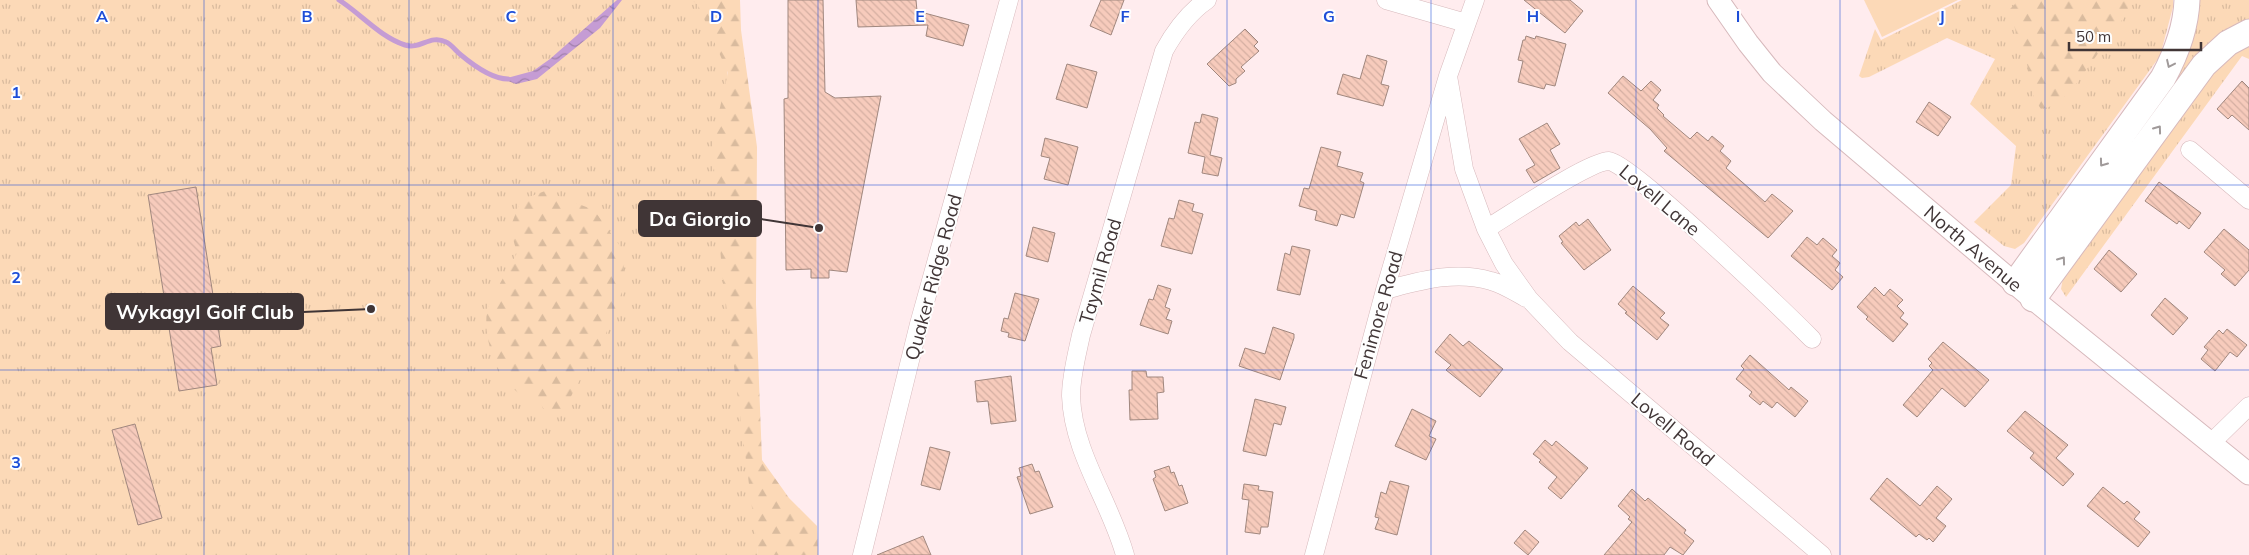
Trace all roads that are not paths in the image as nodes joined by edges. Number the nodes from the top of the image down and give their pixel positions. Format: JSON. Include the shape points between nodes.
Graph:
{"nodes":[{"id":1,"x":1008,"y":0,"type":"edge"},
{"id":2,"x":1207,"y":0,"type":"edge"},
{"id":3,"x":1386,"y":0,"type":"edge"},
{"id":4,"x":1475,"y":0,"type":"edge"},
{"id":5,"x":1718,"y":0,"type":"edge"},
{"id":6,"x":2187,"y":0,"type":"edge"},
{"id":7,"x":1466,"y":23,"type":"junction"},
{"id":8,"x":2249,"y":32,"type":"edge"},
{"id":9,"x":1448,"y":76,"type":"junction"},
{"id":10,"x":2190,"y":150,"type":"dead end"},
{"id":11,"x":2249,"y":200,"type":"edge"},
{"id":12,"x":1486,"y":229,"type":"junction"},
{"id":13,"x":1385,"y":290,"type":"junction"},
{"id":14,"x":2024,"y":291,"type":"junction"},
{"id":15,"x":1529,"y":300,"type":"junction"},
{"id":16,"x":1812,"y":339,"type":"dead end"},
{"id":17,"x":2249,"y":406,"type":"edge"},
{"id":18,"x":2210,"y":444,"type":"junction"},
{"id":19,"x":2249,"y":474,"type":"edge"},
{"id":20,"x":862,"y":555,"type":"edge"},
{"id":21,"x":1125,"y":555,"type":"edge"},
{"id":22,"x":1314,"y":555,"type":"edge"},
{"id":23,"x":1822,"y":555,"type":"edge"}],
"edges":[{"from":1,"to":20,"type":"street","name":"Quaker Ridge Road","via":[[919,324]]},
{"from":2,"to":21,"type":"street","name":"Taymil Road","via":[[1186,18],[1164,51],[1075,364],[1071,394],[1079,441]]},
{"from":3,"to":7,"type":"street"},
{"from":4,"to":7,"type":"street","name":"Lovell Road"},
{"from":5,"to":14,"type":"main road","name":"North Avenue","via":[[1754,51],[1799,100]]},
{"from":6,"to":14,"type":"highway","one_way":true,"via":[[2184,28],[2163,78]]},
{"from":7,"to":9,"type":"street","name":"Lovell Road"},
{"from":14,"to":8,"type":"highway","one_way":true,"via":[[2204,66],[2228,43]]},
{"from":9,"to":12,"type":"street","name":"Lovell Road","via":[[1464,169]]},
{"from":9,"to":13,"type":"street","name":"Fenimore Road"},
{"from":10,"to":11,"type":"street"},
{"from":12,"to":15,"type":"street","name":"Lovell Road","via":[[1504,264]]},
{"from":12,"to":16,"type":"street","name":"Lovell Lane","via":[[1580,172],[1610,160],[1625,168],[1692,226]]},
{"from":13,"to":15,"type":"street","name":"Lovell Road","via":[[1437,277],[1475,277],[1493,281]]},
{"from":13,"to":22,"type":"street","name":"Fenimore Road"},
{"from":14,"to":18,"type":"main road","name":"North Avenue"},
{"from":15,"to":23,"type":"street","name":"Lovell Road","via":[[1570,342]]},
{"from":17,"to":18,"type":"street"},
{"from":18,"to":19,"type":"main road","name":"North Avenue"}]}
